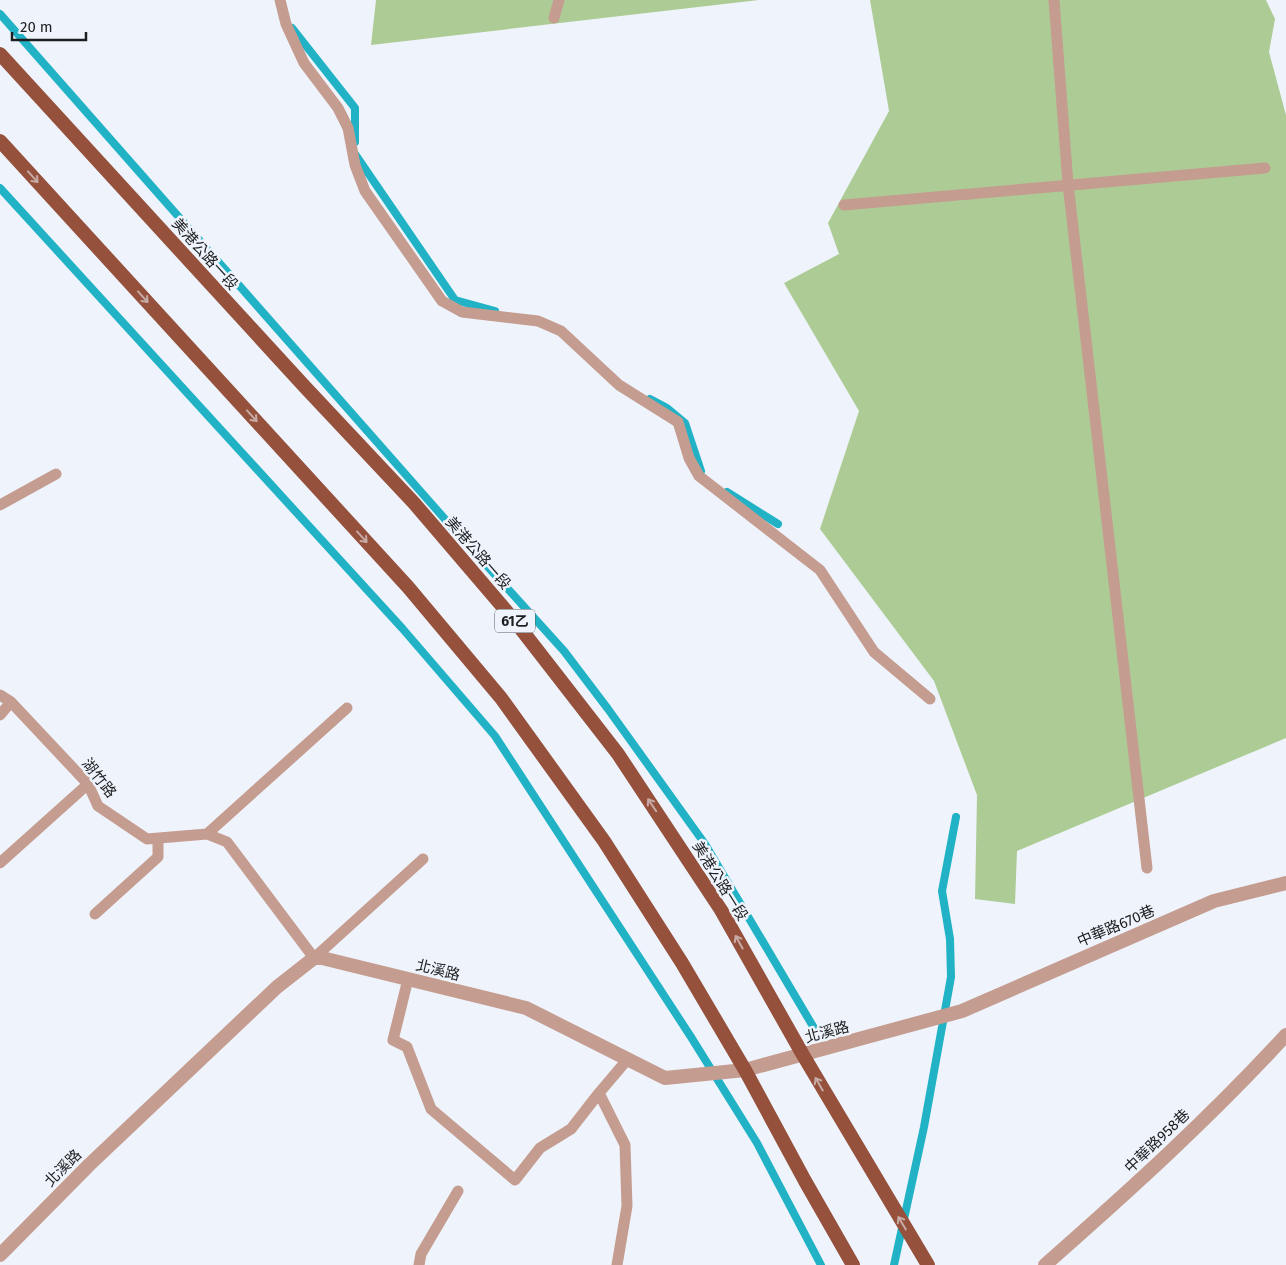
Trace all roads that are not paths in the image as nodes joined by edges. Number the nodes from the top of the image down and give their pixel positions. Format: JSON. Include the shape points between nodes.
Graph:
{"nodes":[{"id":1,"x":280,"y":0,"type":"edge"},
{"id":2,"x":559,"y":0,"type":"edge"},
{"id":3,"x":1054,"y":0,"type":"edge"},
{"id":4,"x":554,"y":18,"type":"dead end"},
{"id":5,"x":0,"y":54,"type":"edge"},
{"id":6,"x":0,"y":141,"type":"edge"},
{"id":7,"x":1265,"y":168,"type":"dead end"},
{"id":8,"x":1068,"y":184,"type":"junction"},
{"id":9,"x":844,"y":205,"type":"dead end"},
{"id":10,"x":56,"y":474,"type":"dead end"},
{"id":11,"x":0,"y":505,"type":"edge"},
{"id":12,"x":0,"y":695,"type":"edge"},
{"id":13,"x":930,"y":699,"type":"dead end"},
{"id":14,"x":11,"y":702,"type":"junction"},
{"id":15,"x":347,"y":708,"type":"dead end"},
{"id":16,"x":0,"y":715,"type":"edge"},
{"id":17,"x":88,"y":784,"type":"junction"},
{"id":18,"x":207,"y":834,"type":"junction"},
{"id":19,"x":158,"y":839,"type":"junction"},
{"id":20,"x":423,"y":859,"type":"dead end"},
{"id":21,"x":0,"y":863,"type":"edge"},
{"id":22,"x":1148,"y":868,"type":"dead end"},
{"id":23,"x":1286,"y":882,"type":"edge"},
{"id":24,"x":95,"y":914,"type":"dead end"},
{"id":25,"x":314,"y":958,"type":"junction"},
{"id":26,"x":408,"y":979,"type":"junction"},
{"id":27,"x":962,"y":1010,"type":"joint"},
{"id":28,"x":1286,"y":1035,"type":"edge"},
{"id":29,"x":803,"y":1055,"type":"junction"},
{"id":30,"x":627,"y":1060,"type":"junction"},
{"id":31,"x":745,"y":1070,"type":"junction"},
{"id":32,"x":599,"y":1093,"type":"junction"},
{"id":33,"x":458,"y":1191,"type":"dead end"},
{"id":34,"x":0,"y":1255,"type":"edge"},
{"id":35,"x":419,"y":1265,"type":"edge"},
{"id":36,"x":617,"y":1265,"type":"edge"},
{"id":37,"x":853,"y":1265,"type":"edge"},
{"id":38,"x":928,"y":1265,"type":"edge"},
{"id":39,"x":1045,"y":1265,"type":"edge"}],
"edges":[{"from":1,"to":13,"type":"lane","via":[[286,24],[304,62],[338,108],[348,128],[355,165],[365,190],[442,301],[462,312],[538,321],[561,331],[619,385],[678,422],[689,458],[699,476],[820,570],[874,652]]},
{"from":2,"to":4,"type":"lane"},
{"from":3,"to":8,"type":"lane"},
{"from":29,"to":5,"type":"main road","name":"美港公路一段","number":"61乙","one_way":true,"via":[[721,910],[629,771],[514,620],[414,503]]},
{"from":6,"to":31,"type":"main road","one_way":true,"via":[[401,580],[501,698],[604,841]]},
{"from":7,"to":8,"type":"lane"},
{"from":8,"to":9,"type":"lane"},
{"from":8,"to":22,"type":"lane"},
{"from":10,"to":11,"type":"lane"},
{"from":12,"to":14,"type":"lane","name":"湖竹路"},
{"from":14,"to":16,"type":"lane"},
{"from":14,"to":17,"type":"lane","name":"湖竹路"},
{"from":15,"to":18,"type":"lane"},
{"from":17,"to":19,"type":"lane","name":"湖竹路","via":[[98,806],[147,839]]},
{"from":17,"to":21,"type":"lane"},
{"from":18,"to":19,"type":"lane","name":"湖竹路"},
{"from":18,"to":25,"type":"lane","via":[[226,842]]},
{"from":19,"to":24,"type":"lane","via":[[158,857]]},
{"from":20,"to":25,"type":"lane"},
{"from":23,"to":27,"type":"street","name":"中華路670巷","via":[[1214,901]]},
{"from":25,"to":26,"type":"street","name":"北溪路"},
{"from":25,"to":34,"type":"street","name":"北溪路","via":[[277,987],[89,1165]]},
{"from":26,"to":30,"type":"street","name":"北溪路","via":[[526,1008]]},
{"from":26,"to":32,"type":"lane","via":[[393,1040],[406,1047],[431,1110],[515,1180],[540,1148],[571,1129]]},
{"from":27,"to":29,"type":"street","name":"北溪路"},
{"from":28,"to":39,"type":"street","name":"中華路958巷","via":[[1141,1180]]},
{"from":29,"to":31,"type":"street","name":"北溪路"},
{"from":38,"to":29,"type":"main road","name":"美港公路一段","number":"61乙","one_way":true},
{"from":30,"to":31,"type":"street","name":"北溪路","via":[[665,1078]]},
{"from":30,"to":32,"type":"lane"},
{"from":31,"to":37,"type":"main road"},
{"from":32,"to":36,"type":"lane","via":[[625,1145],[627,1206]]},
{"from":33,"to":35,"type":"lane","via":[[421,1254]]}]}
